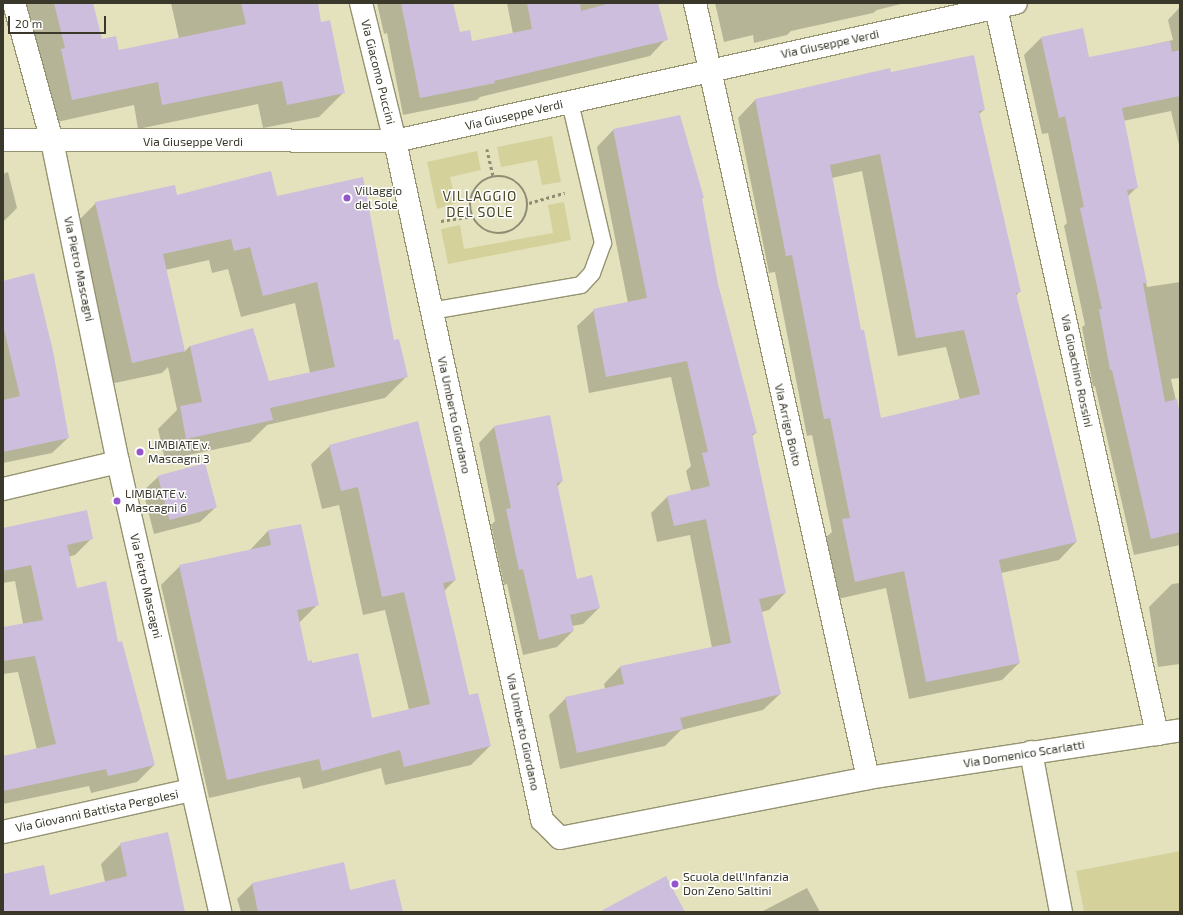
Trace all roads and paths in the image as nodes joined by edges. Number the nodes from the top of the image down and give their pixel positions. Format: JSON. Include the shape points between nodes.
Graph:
{"nodes":[{"id":1,"x":14,"y":3,"type":"edge"},
{"id":2,"x":361,"y":3,"type":"edge"},
{"id":3,"x":695,"y":3,"type":"edge"},
{"id":4,"x":1003,"y":5,"type":"edge"},
{"id":5,"x":708,"y":72,"type":"junction"},
{"id":6,"x":570,"y":102,"type":"junction"},
{"id":7,"x":3,"y":140,"type":"edge"},
{"id":8,"x":52,"y":141,"type":"junction"},
{"id":9,"x":394,"y":141,"type":"junction"},
{"id":10,"x":486,"y":145,"type":"dead end"},
{"id":11,"x":493,"y":176,"type":"junction"},
{"id":12,"x":472,"y":216,"type":"junction"},
{"id":13,"x":436,"y":223,"type":"dead end"},
{"id":14,"x":432,"y":311,"type":"junction"},
{"id":15,"x":118,"y":462,"type":"junction"},
{"id":16,"x":3,"y":489,"type":"edge"},
{"id":17,"x":1180,"y":730,"type":"edge"},
{"id":18,"x":1157,"y":734,"type":"junction"},
{"id":19,"x":1031,"y":752,"type":"junction"},
{"id":20,"x":868,"y":778,"type":"junction"},
{"id":21,"x":191,"y":790,"type":"junction"},
{"id":22,"x":3,"y":832,"type":"edge"},
{"id":23,"x":220,"y":912,"type":"edge"},
{"id":24,"x":1061,"y":912,"type":"edge"}],
"edges":[{"from":1,"to":8,"type":"street","name":"Via Pietro Mascagni"},
{"from":2,"to":9,"type":"street","name":"Via Giacomo Puccini"},
{"from":3,"to":5,"type":"street","name":"Via Arrigo Boito"},
{"from":4,"to":5,"type":"street","name":"Via Giuseppe Verdi"},
{"from":4,"to":18,"type":"street","name":"Via Gioachino Rossini"},
{"from":5,"to":6,"type":"street","name":"Via Giuseppe Verdi"},
{"from":5,"to":20,"type":"street","name":"Via Arrigo Boito"},
{"from":6,"to":9,"type":"street","name":"Via Giuseppe Verdi"},
{"from":6,"to":14,"type":"lane","via":[[603,244],[592,273],[581,285]]},
{"from":7,"to":8,"type":"street","name":"Via Giuseppe Verdi"},
{"from":8,"to":9,"type":"street","name":"Via Giuseppe Verdi"},
{"from":8,"to":15,"type":"street","name":"Via Pietro Mascagni"},
{"from":9,"to":14,"type":"street","name":"Via Giacomo Puccini"},
{"from":10,"to":11,"type":"path"},
{"from":11,"to":12,"type":"path","via":[[478,184],[473,191],[470,199]]},
{"from":11,"to":12,"type":"path","via":[[509,177],[523,187],[529,203],[525,219],[513,231],[497,235],[482,229]]},
{"from":12,"to":13,"type":"path"},
{"from":14,"to":20,"type":"street","name":"Via Umberto Giordano","via":[[542,820],[560,838]]},
{"from":15,"to":16,"type":"street"},
{"from":15,"to":21,"type":"street","name":"Via Pietro Mascagni"},
{"from":17,"to":18,"type":"street","name":"Via Domenico Scarlatti"},
{"from":18,"to":19,"type":"street","name":"Via Domenico Scarlatti"},
{"from":19,"to":20,"type":"street","name":"Via Domenico Scarlatti"},
{"from":19,"to":24,"type":"street"},
{"from":21,"to":22,"type":"street","name":"Via Giovanni Battista Pergolesi"},
{"from":21,"to":23,"type":"street","name":"Via Pietro Mascagni"}]}
